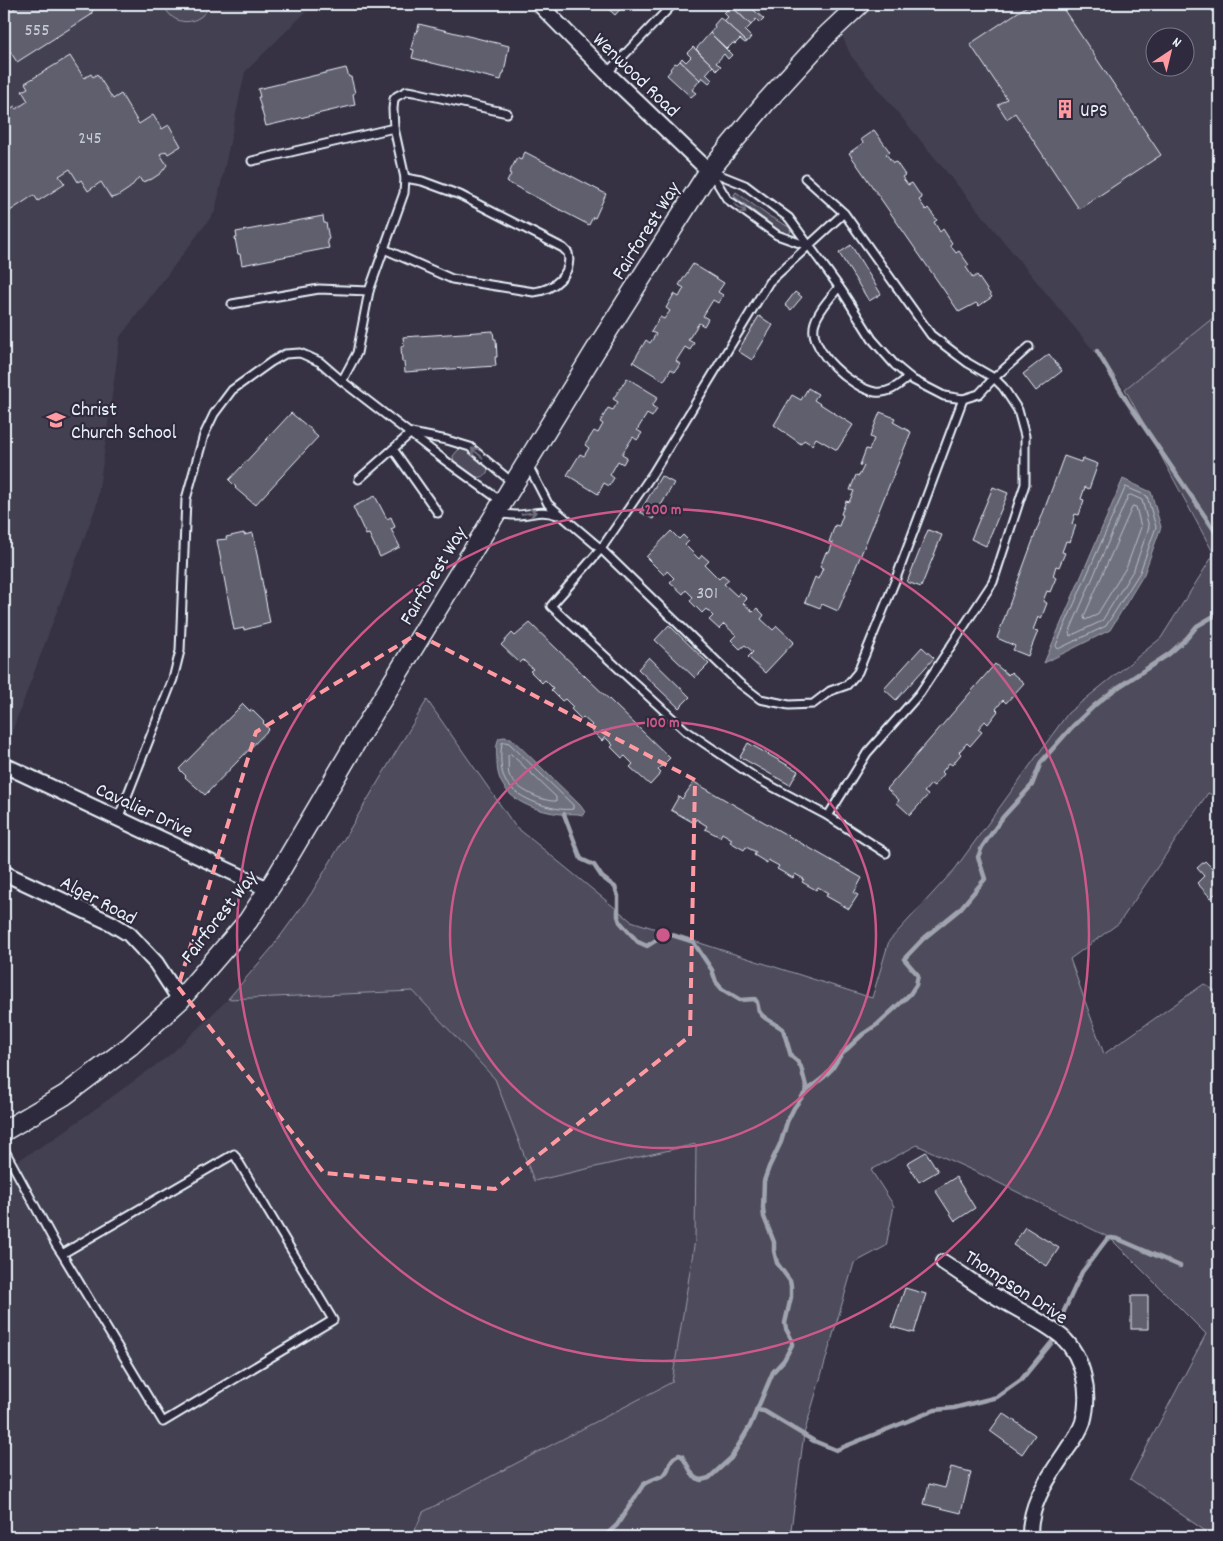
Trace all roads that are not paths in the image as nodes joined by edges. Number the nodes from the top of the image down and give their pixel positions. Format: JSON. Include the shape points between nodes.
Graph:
{"nodes":[{"id":1,"x":539,"y":4,"type":"edge"},
{"id":2,"x":673,"y":4,"type":"edge"},
{"id":3,"x":860,"y":4,"type":"edge"},
{"id":4,"x":607,"y":73,"type":"junction"},
{"id":5,"x":507,"y":113,"type":"dead end"},
{"id":6,"x":394,"y":128,"type":"junction"},
{"id":7,"x":252,"y":161,"type":"dead end"},
{"id":8,"x":709,"y":170,"type":"junction"},
{"id":9,"x":405,"y":178,"type":"junction"},
{"id":10,"x":805,"y":178,"type":"dead end"},
{"id":11,"x":844,"y":213,"type":"junction"},
{"id":12,"x":808,"y":246,"type":"junction"},
{"id":13,"x":384,"y":250,"type":"junction"},
{"id":14,"x":839,"y":287,"type":"junction"},
{"id":15,"x":369,"y":291,"type":"junction"},
{"id":16,"x":232,"y":304,"type":"dead end"},
{"id":17,"x":1028,"y":347,"type":"dead end"},
{"id":18,"x":909,"y":378,"type":"junction"},
{"id":19,"x":994,"y":378,"type":"junction"},
{"id":20,"x":342,"y":381,"type":"junction"},
{"id":21,"x":963,"y":399,"type":"junction"},
{"id":22,"x":411,"y":433,"type":"junction"},
{"id":23,"x":393,"y":449,"type":"junction"},
{"id":24,"x":527,"y":463,"type":"junction"},
{"id":25,"x":359,"y":479,"type":"dead end"},
{"id":26,"x":514,"y":484,"type":"junction"},
{"id":27,"x":499,"y":508,"type":"junction"},
{"id":28,"x":438,"y":513,"type":"dead end"},
{"id":29,"x":562,"y":517,"type":"junction"},
{"id":30,"x":601,"y":549,"type":"junction"},
{"id":31,"x":4,"y":765,"type":"edge"},
{"id":32,"x":828,"y":816,"type":"junction"},
{"id":33,"x":118,"y":819,"type":"junction"},
{"id":34,"x":886,"y":853,"type":"dead end"},
{"id":35,"x":4,"y":873,"type":"edge"},
{"id":36,"x":268,"y":889,"type":"junction"},
{"id":37,"x":180,"y":1000,"type":"junction"},
{"id":38,"x":4,"y":1131,"type":"edge"},
{"id":39,"x":4,"y":1149,"type":"edge"},
{"id":40,"x":62,"y":1254,"type":"junction"},
{"id":41,"x":942,"y":1262,"type":"dead end"},
{"id":42,"x":1030,"y":1537,"type":"edge"}],
"edges":[{"from":1,"to":4,"type":"street","name":"Wenwood Road"},
{"from":2,"to":4,"type":"lane"},
{"from":3,"to":8,"type":"main road","name":"Fairforest Way","via":[[826,35]]},
{"from":4,"to":8,"type":"street","name":"Wenwood Road"},
{"from":5,"to":6,"type":"lane","via":[[407,91],[394,99]]},
{"from":6,"to":7,"type":"lane"},
{"from":6,"to":9,"type":"lane"},
{"from":8,"to":12,"type":"lane","via":[[745,185],[789,218]]},
{"from":8,"to":12,"type":"lane","one_way":true,"via":[[727,198],[777,235]]},
{"from":8,"to":24,"type":"main road","name":"Fairforest Way"},
{"from":9,"to":13,"type":"lane","via":[[404,192]]},
{"from":9,"to":13,"type":"lane","via":[[440,186],[564,248],[569,263],[556,283],[547,290],[534,292],[452,279]]},
{"from":10,"to":11,"type":"lane"},
{"from":11,"to":12,"type":"lane"},
{"from":11,"to":19,"type":"lane","via":[[931,335]]},
{"from":12,"to":14,"type":"lane"},
{"from":12,"to":30,"type":"lane","via":[[769,282],[653,473]]},
{"from":13,"to":15,"type":"lane"},
{"from":14,"to":18,"type":"lane","via":[[872,339]]},
{"from":14,"to":18,"type":"lane","via":[[823,307],[814,326],[816,341],[835,369],[854,383],[876,392],[893,390]]},
{"from":15,"to":16,"type":"lane","via":[[319,289]]},
{"from":15,"to":20,"type":"lane","via":[[357,353]]},
{"from":17,"to":19,"type":"lane"},
{"from":18,"to":21,"type":"lane","via":[[944,396]]},
{"from":19,"to":21,"type":"lane","via":[[979,394]]},
{"from":19,"to":32,"type":"lane","via":[[1018,410],[1025,436],[1025,484],[993,582],[920,693],[867,753]]},
{"from":20,"to":22,"type":"lane"},
{"from":20,"to":33,"type":"lane","via":[[320,362],[300,353],[285,354],[232,390],[214,414],[204,435],[186,499],[180,651],[173,679]]},
{"from":21,"to":30,"type":"lane","via":[[858,672],[847,685],[814,704],[789,705],[760,699],[739,683]]},
{"from":22,"to":23,"type":"lane"},
{"from":26,"to":22,"type":"lane","one_way":true,"via":[[470,447]]},
{"from":22,"to":27,"type":"lane"},
{"from":23,"to":25,"type":"lane"},
{"from":23,"to":28,"type":"lane"},
{"from":24,"to":26,"type":"main road","name":"Fairforest Way"},
{"from":24,"to":29,"type":"lane","via":[[548,504]]},
{"from":26,"to":27,"type":"main road","name":"Fairforest Way"},
{"from":27,"to":29,"type":"lane","one_way":true,"via":[[517,515],[547,512]]},
{"from":27,"to":36,"type":"main road","name":"Fairforest Way"},
{"from":29,"to":30,"type":"lane"},
{"from":30,"to":32,"type":"lane","via":[[551,606],[685,730],[756,778]]},
{"from":31,"to":33,"type":"street","name":"Cavalier Drive"},
{"from":32,"to":34,"type":"lane"},
{"from":33,"to":36,"type":"street","name":"Cavalier Drive"},
{"from":35,"to":37,"type":"street","name":"Alger Road","via":[[129,934],[156,963]]},
{"from":36,"to":37,"type":"main road","name":"Fairforest Way","via":[[248,921]]},
{"from":37,"to":38,"type":"main road","name":"Fairforest Way","via":[[106,1065],[65,1095]]},
{"from":39,"to":40,"type":"lane"},
{"from":40,"to":40,"type":"lane","via":[[162,1422],[332,1320],[234,1154]]},
{"from":41,"to":42,"type":"street","name":"Thompson Drive","via":[[1062,1338],[1072,1350],[1083,1374],[1086,1392],[1084,1421],[1040,1491],[1032,1514]]}]}
